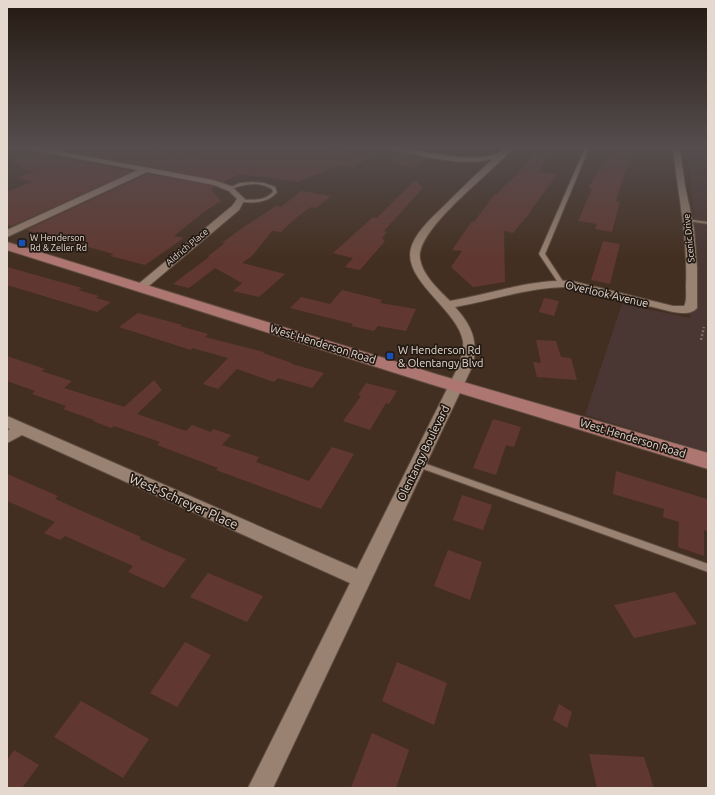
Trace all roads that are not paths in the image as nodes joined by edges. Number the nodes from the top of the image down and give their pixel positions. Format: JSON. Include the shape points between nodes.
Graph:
{"nodes":[{"id":1,"x":112,"y":185,"type":"edge"},
{"id":2,"x":222,"y":185,"type":"edge"},
{"id":3,"x":242,"y":185,"type":"edge"},
{"id":4,"x":266,"y":185,"type":"edge"},
{"id":5,"x":466,"y":185,"type":"edge"},
{"id":6,"x":571,"y":185,"type":"edge"},
{"id":7,"x":681,"y":185,"type":"edge"},
{"id":8,"x":231,"y":188,"type":"junction"},
{"id":9,"x":238,"y":204,"type":"junction"},
{"id":10,"x":688,"y":220,"type":"junction"},
{"id":11,"x":708,"y":223,"type":"edge"},
{"id":12,"x":7,"y":234,"type":"edge"},
{"id":13,"x":7,"y":246,"type":"edge"},
{"id":14,"x":561,"y":283,"type":"junction"},
{"id":15,"x":140,"y":288,"type":"junction"},
{"id":16,"x":448,"y":305,"type":"junction"},
{"id":17,"x":692,"y":305,"type":"joint"},
{"id":18,"x":456,"y":386,"type":"junction"},
{"id":19,"x":14,"y":425,"type":"edge"},
{"id":20,"x":7,"y":438,"type":"edge"},
{"id":21,"x":708,"y":461,"type":"edge"},
{"id":22,"x":418,"y":464,"type":"junction"},
{"id":23,"x":708,"y":568,"type":"edge"},
{"id":24,"x":362,"y":580,"type":"junction"},
{"id":25,"x":260,"y":788,"type":"edge"}],
"edges":[{"from":1,"to":12,"type":"street"},
{"from":2,"to":8,"type":"street"},
{"from":3,"to":8,"type":"lane"},
{"from":4,"to":9,"type":"lane","via":[[274,188],[275,192],[272,195],[259,201]]},
{"from":5,"to":16,"type":"street","name":"Olentangy Boulevard","via":[[427,229],[416,248],[414,259],[422,278]]},
{"from":6,"to":14,"type":"lane","via":[[542,254]]},
{"from":7,"to":10,"type":"street","name":"Scenic Drive"},
{"from":8,"to":9,"type":"street","via":[[241,199]]},
{"from":9,"to":15,"type":"street","name":"Aldrich Place"},
{"from":10,"to":11,"type":"lane"},
{"from":10,"to":17,"type":"street","name":"Scenic Drive"},
{"from":13,"to":15,"type":"main road","name":"West Henderson Road"},
{"from":14,"to":16,"type":"street","name":"Overlook Avenue","via":[[531,286]]},
{"from":14,"to":17,"type":"street","name":"Overlook Avenue","via":[[673,309],[685,310]]},
{"from":15,"to":18,"type":"main road","name":"West Henderson Road"},
{"from":16,"to":18,"type":"street","name":"Olentangy Boulevard","via":[[460,318],[469,340],[466,365]]},
{"from":18,"to":21,"type":"main road","name":"West Henderson Road"},
{"from":18,"to":22,"type":"street","name":"Olentangy Boulevard"},
{"from":19,"to":20,"type":"street"},
{"from":19,"to":24,"type":"street","name":"West Schreyer Place"},
{"from":22,"to":23,"type":"lane"},
{"from":22,"to":24,"type":"street","name":"Olentangy Boulevard"},
{"from":24,"to":25,"type":"street","name":"Olentangy Boulevard"}]}
